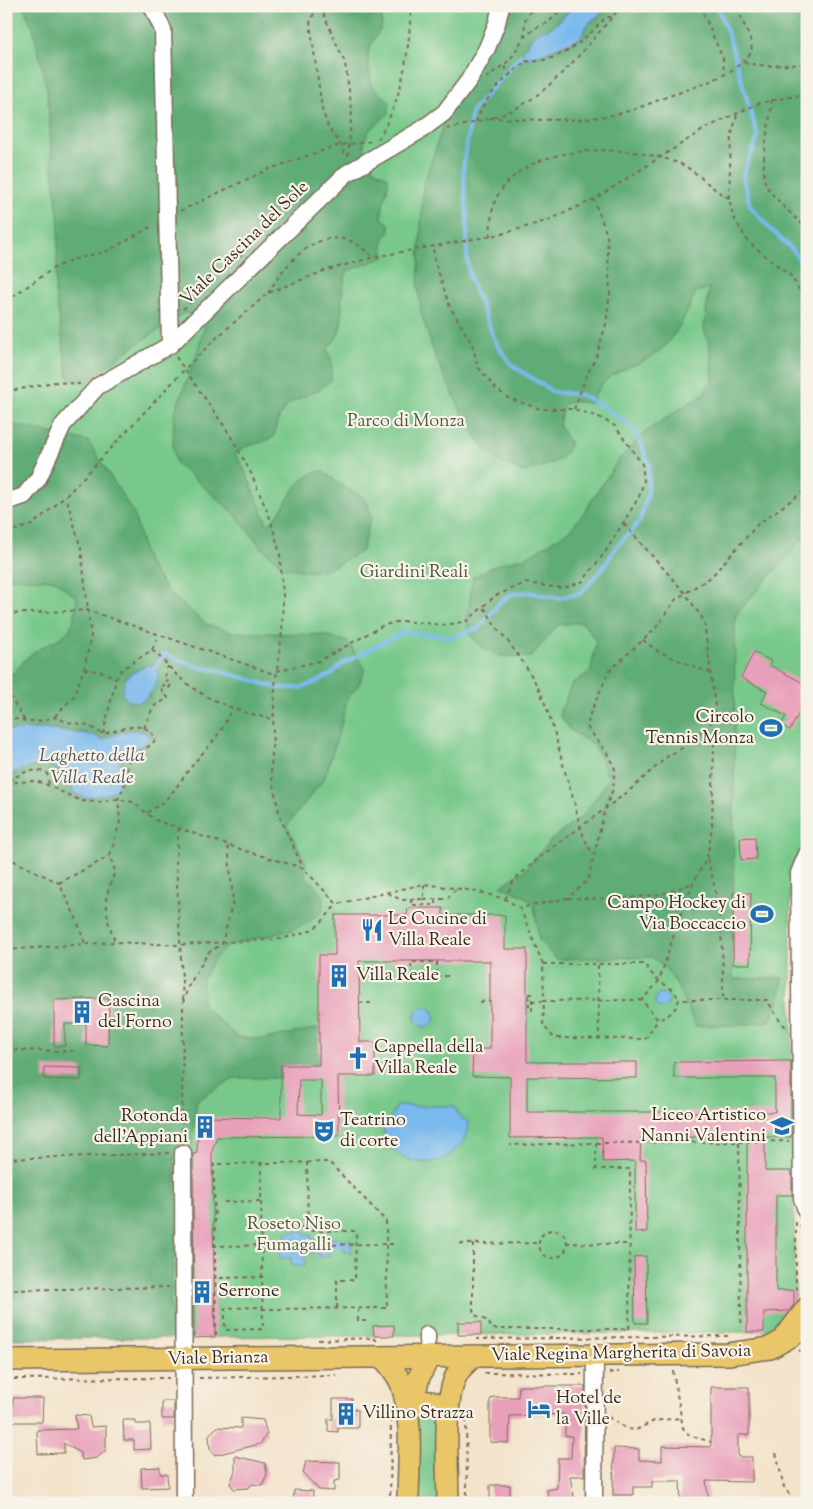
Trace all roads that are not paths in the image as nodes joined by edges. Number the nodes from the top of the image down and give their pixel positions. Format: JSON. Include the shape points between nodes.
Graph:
{"nodes":[{"id":1,"x":152,"y":6,"type":"edge"},
{"id":2,"x":501,"y":6,"type":"edge"},
{"id":3,"x":172,"y":350,"type":"junction"},
{"id":4,"x":6,"y":502,"type":"edge"},
{"id":5,"x":807,"y":854,"type":"edge"},
{"id":6,"x":182,"y":1153,"type":"road end"},
{"id":7,"x":802,"y":1215,"type":"edge"},
{"id":8,"x":803,"y":1304,"type":"edge"},
{"id":9,"x":807,"y":1328,"type":"edge"},
{"id":10,"x":807,"y":1338,"type":"edge"},
{"id":11,"x":428,"y":1344,"type":"junction"},
{"id":12,"x":770,"y":1348,"type":"junction"},
{"id":13,"x":473,"y":1349,"type":"junction"},
{"id":14,"x":595,"y":1356,"type":"junction"},
{"id":15,"x":384,"y":1358,"type":"junction"},
{"id":16,"x":182,"y":1359,"type":"junction"},
{"id":17,"x":6,"y":1360,"type":"edge"},
{"id":18,"x":457,"y":1407,"type":"junction"},
{"id":19,"x":403,"y":1413,"type":"junction"},
{"id":20,"x":184,"y":1503,"type":"edge"},
{"id":21,"x":408,"y":1503,"type":"edge"},
{"id":22,"x":448,"y":1503,"type":"edge"},
{"id":23,"x":594,"y":1503,"type":"edge"}],
"edges":[{"from":1,"to":3,"type":"street","via":[[163,30]]},
{"from":2,"to":3,"type":"street","name":"Viale Cascina del Sole","via":[[487,48],[464,88],[444,112],[421,130],[346,174]]},
{"from":3,"to":4,"type":"street","name":"Viale Cascina del Sole","via":[[98,386],[63,425],[38,479],[24,496]]},
{"from":5,"to":7,"type":"street","via":[[799,873]]},
{"from":6,"to":16,"type":"street"},
{"from":8,"to":12,"type":"main road","via":[[787,1336]]},
{"from":9,"to":12,"type":"main road","name":"Viale Regina Margherita di Savoia"},
{"from":10,"to":12,"type":"street"},
{"from":11,"to":13,"type":"main road","name":"Viale Regina Margherita di Savoia"},
{"from":11,"to":15,"type":"main road","name":"Viale Brianza"},
{"from":11,"to":18,"type":"main road","via":[[440,1382]]},
{"from":11,"to":19,"type":"main road","via":[[419,1377]]},
{"from":12,"to":14,"type":"main road","name":"Viale Regina Margherita di Savoia","via":[[728,1354]]},
{"from":13,"to":14,"type":"main road","name":"Viale Regina Margherita di Savoia"},
{"from":13,"to":18,"type":"main road","via":[[456,1375]]},
{"from":14,"to":23,"type":"street"},
{"from":15,"to":16,"type":"main road","name":"Viale Brianza"},
{"from":15,"to":19,"type":"main road","via":[[401,1384]]},
{"from":16,"to":17,"type":"main road","name":"Viale Brianza"},
{"from":16,"to":20,"type":"street"},
{"from":18,"to":19,"type":"main road","via":[[431,1401],[419,1402]]},
{"from":18,"to":22,"type":"main road"},
{"from":19,"to":21,"type":"main road"}]}
